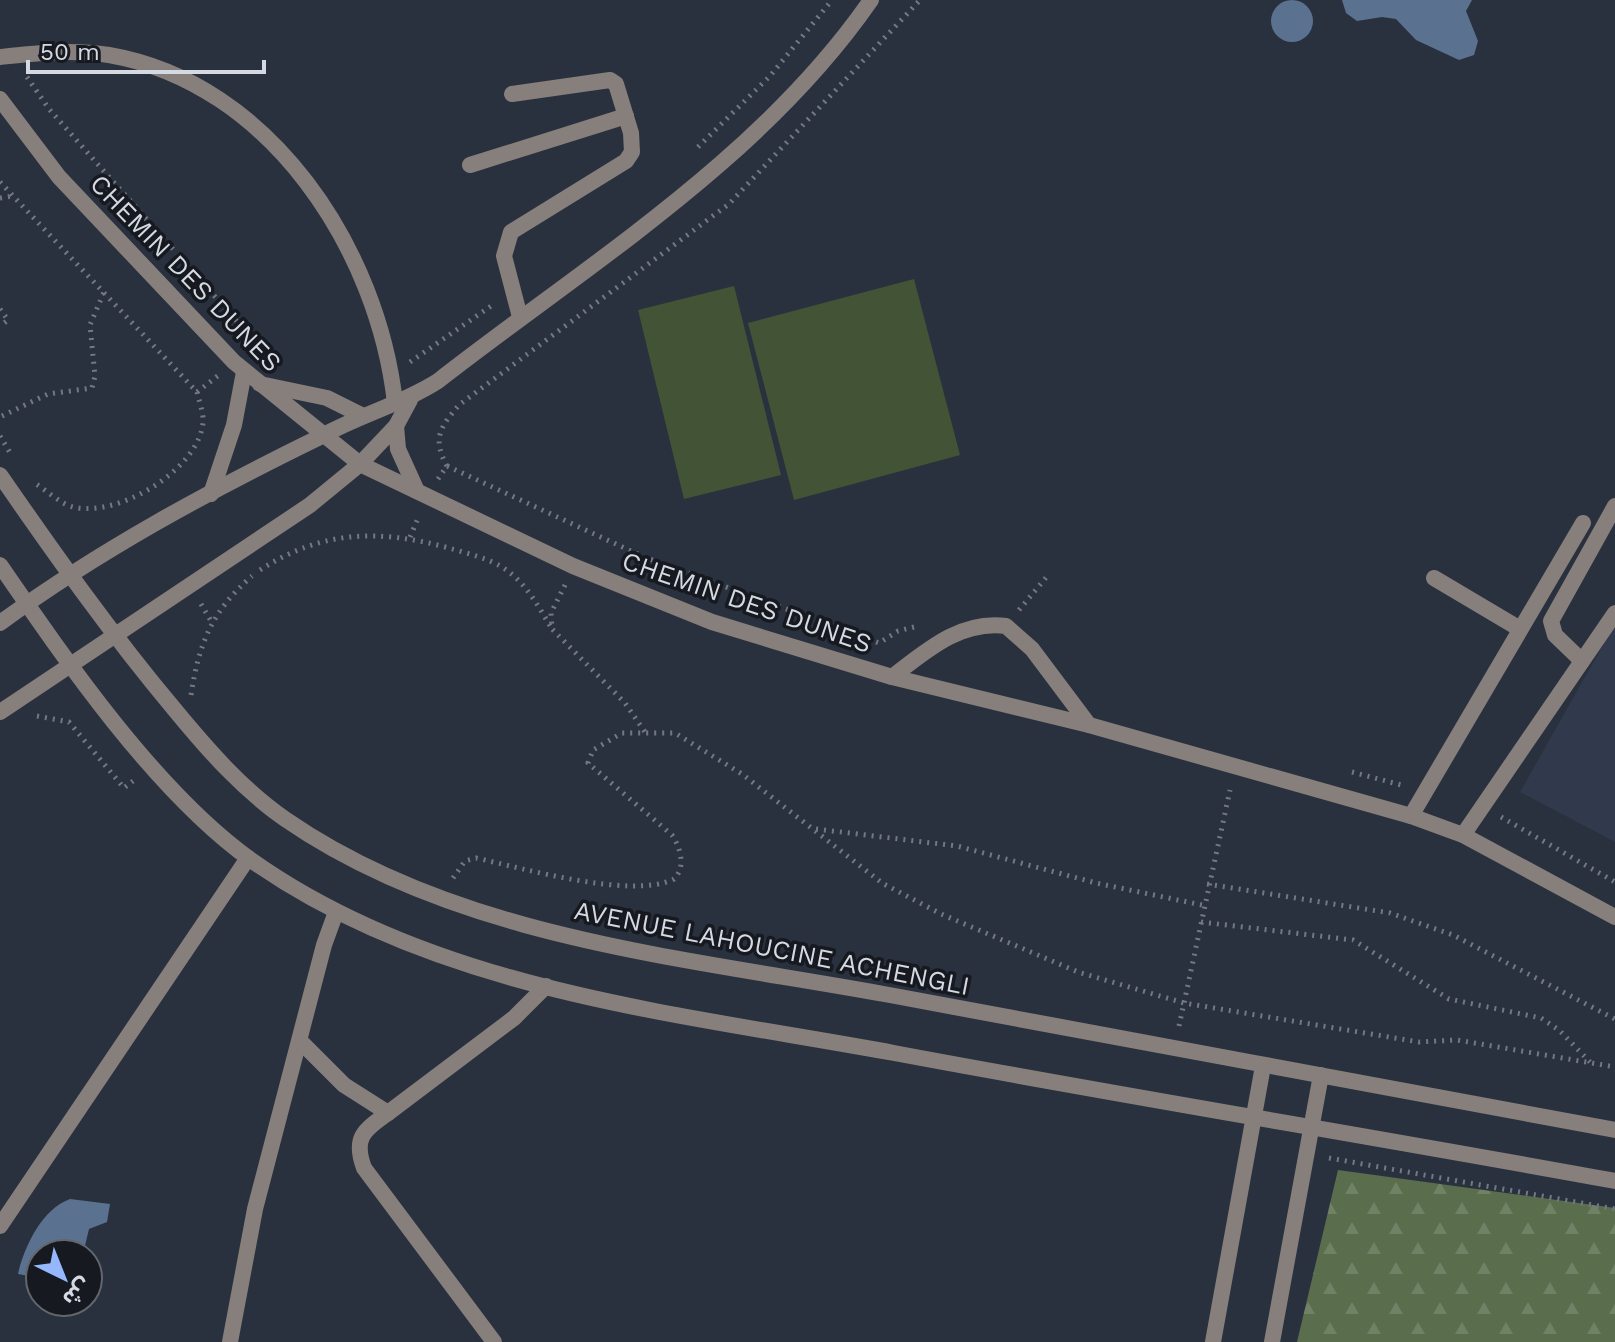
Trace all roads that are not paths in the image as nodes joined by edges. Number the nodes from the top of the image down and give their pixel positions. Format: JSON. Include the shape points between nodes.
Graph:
{"nodes":[{"id":1,"x":871,"y":0,"type":"edge"},
{"id":2,"x":6,"y":57,"type":"edge"},
{"id":3,"x":512,"y":94,"type":"dead end"},
{"id":4,"x":0,"y":99,"type":"edge"},
{"id":5,"x":626,"y":116,"type":"junction"},
{"id":6,"x":470,"y":165,"type":"dead end"},
{"id":7,"x":520,"y":317,"type":"junction"},
{"id":8,"x":244,"y":372,"type":"junction"},
{"id":9,"x":258,"y":384,"type":"junction"},
{"id":10,"x":402,"y":401,"type":"junction"},
{"id":11,"x":361,"y":415,"type":"junction"},
{"id":12,"x":396,"y":426,"type":"junction"},
{"id":13,"x":322,"y":436,"type":"junction"},
{"id":14,"x":360,"y":464,"type":"junction"},
{"id":15,"x":0,"y":475,"type":"edge"},
{"id":16,"x":422,"y":493,"type":"junction"},
{"id":17,"x":211,"y":494,"type":"junction"},
{"id":18,"x":1615,"y":506,"type":"edge"},
{"id":19,"x":1583,"y":523,"type":"dead end"},
{"id":20,"x":0,"y":565,"type":"edge"},
{"id":21,"x":70,"y":574,"type":"junction"},
{"id":22,"x":1434,"y":578,"type":"dead end"},
{"id":23,"x":26,"y":603,"type":"junction"},
{"id":24,"x":1615,"y":613,"type":"edge"},
{"id":25,"x":0,"y":623,"type":"edge"},
{"id":26,"x":1520,"y":629,"type":"junction"},
{"id":27,"x":113,"y":635,"type":"junction"},
{"id":28,"x":1582,"y":661,"type":"junction"},
{"id":29,"x":69,"y":665,"type":"junction"},
{"id":30,"x":892,"y":677,"type":"junction"},
{"id":31,"x":0,"y":712,"type":"edge"},
{"id":32,"x":1089,"y":725,"type":"junction"},
{"id":33,"x":1411,"y":816,"type":"junction"},
{"id":34,"x":1463,"y":835,"type":"junction"},
{"id":35,"x":248,"y":858,"type":"junction"},
{"id":36,"x":336,"y":912,"type":"junction"},
{"id":37,"x":1615,"y":917,"type":"edge"},
{"id":38,"x":546,"y":986,"type":"junction"},
{"id":39,"x":300,"y":1041,"type":"junction"},
{"id":40,"x":1263,"y":1066,"type":"junction"},
{"id":41,"x":1321,"y":1075,"type":"junction"},
{"id":42,"x":388,"y":1113,"type":"junction"},
{"id":43,"x":1252,"y":1116,"type":"junction"},
{"id":44,"x":1312,"y":1126,"type":"junction"},
{"id":45,"x":1615,"y":1130,"type":"edge"},
{"id":46,"x":1615,"y":1181,"type":"edge"},
{"id":47,"x":0,"y":1226,"type":"edge"},
{"id":48,"x":230,"y":1342,"type":"edge"},
{"id":49,"x":494,"y":1342,"type":"edge"},
{"id":50,"x":1213,"y":1342,"type":"edge"},
{"id":51,"x":1272,"y":1342,"type":"edge"}],
"edges":[{"from":1,"to":7,"type":"street","via":[[796,92],[714,170]]},
{"from":2,"to":10,"type":"street","via":[[56,50],[110,55],[152,66],[235,109],[309,184],[338,227],[375,309]]},
{"from":3,"to":5,"type":"street","via":[[610,80]]},
{"from":4,"to":8,"type":"street","name":"CHEMIN DES DUNES","via":[[59,177]]},
{"from":5,"to":6,"type":"street"},
{"from":5,"to":7,"type":"street","via":[[632,144],[626,161],[511,232],[504,256]]},
{"from":7,"to":10,"type":"street"},
{"from":8,"to":9,"type":"street","name":"CHEMIN DES DUNES"},
{"from":8,"to":17,"type":"street","via":[[234,425]]},
{"from":9,"to":11,"type":"street","via":[[327,398]]},
{"from":9,"to":13,"type":"street","name":"CHEMIN DES DUNES"},
{"from":10,"to":11,"type":"street"},
{"from":10,"to":12,"type":"street"},
{"from":11,"to":13,"type":"street"},
{"from":12,"to":14,"type":"street"},
{"from":12,"to":16,"type":"street","via":[[398,449]]},
{"from":13,"to":14,"type":"street","name":"CHEMIN DES DUNES"},
{"from":13,"to":17,"type":"street"},
{"from":14,"to":16,"type":"street","name":"CHEMIN DES DUNES"},
{"from":14,"to":27,"type":"street","via":[[310,505]]},
{"from":15,"to":21,"type":"street","name":"AVENUE LAHOUCINE ACHENGLI"},
{"from":16,"to":30,"type":"street","name":"CHEMIN DES DUNES","via":[[573,566],[712,622]]},
{"from":17,"to":21,"type":"street"},
{"from":18,"to":28,"type":"street","via":[[1551,621],[1555,635]]},
{"from":19,"to":26,"type":"street"},
{"from":20,"to":23,"type":"street"},
{"from":21,"to":23,"type":"street"},
{"from":21,"to":27,"type":"street","name":"AVENUE LAHOUCINE ACHENGLI"},
{"from":22,"to":26,"type":"street"},
{"from":23,"to":25,"type":"street"},
{"from":23,"to":29,"type":"street"},
{"from":24,"to":28,"type":"street"},
{"from":26,"to":33,"type":"street"},
{"from":27,"to":29,"type":"street"},
{"from":27,"to":40,"type":"street","name":"AVENUE LAHOUCINE ACHENGLI","via":[[236,778],[282,817],[364,867],[445,901],[619,948]]},
{"from":28,"to":34,"type":"street"},
{"from":29,"to":31,"type":"street"},
{"from":29,"to":35,"type":"street","via":[[195,812]]},
{"from":30,"to":32,"type":"street","name":"CHEMIN DES DUNES"},
{"from":30,"to":32,"type":"street","via":[[954,634],[979,625],[1006,626],[1032,649]]},
{"from":32,"to":33,"type":"street","name":"CHEMIN DES DUNES"},
{"from":33,"to":34,"type":"street","name":"CHEMIN DES DUNES"},
{"from":34,"to":37,"type":"street","name":"CHEMIN DES DUNES"},
{"from":35,"to":36,"type":"street"},
{"from":35,"to":47,"type":"street"},
{"from":36,"to":38,"type":"street","via":[[416,947]]},
{"from":36,"to":39,"type":"street"},
{"from":38,"to":42,"type":"street","via":[[514,1018]]},
{"from":38,"to":43,"type":"street","via":[[1032,1081]]},
{"from":39,"to":42,"type":"street","via":[[344,1085]]},
{"from":39,"to":48,"type":"street","via":[[255,1209]]},
{"from":40,"to":41,"type":"street","name":"AVENUE LAHOUCINE ACHENGLI"},
{"from":40,"to":43,"type":"street"},
{"from":41,"to":44,"type":"street"},
{"from":41,"to":45,"type":"street","name":"AVENUE LAHOUCINE ACHENGLI"},
{"from":42,"to":49,"type":"street","via":[[360,1139],[364,1168]]},
{"from":43,"to":44,"type":"street"},
{"from":43,"to":50,"type":"street"},
{"from":44,"to":46,"type":"street"},
{"from":44,"to":51,"type":"street"}]}
